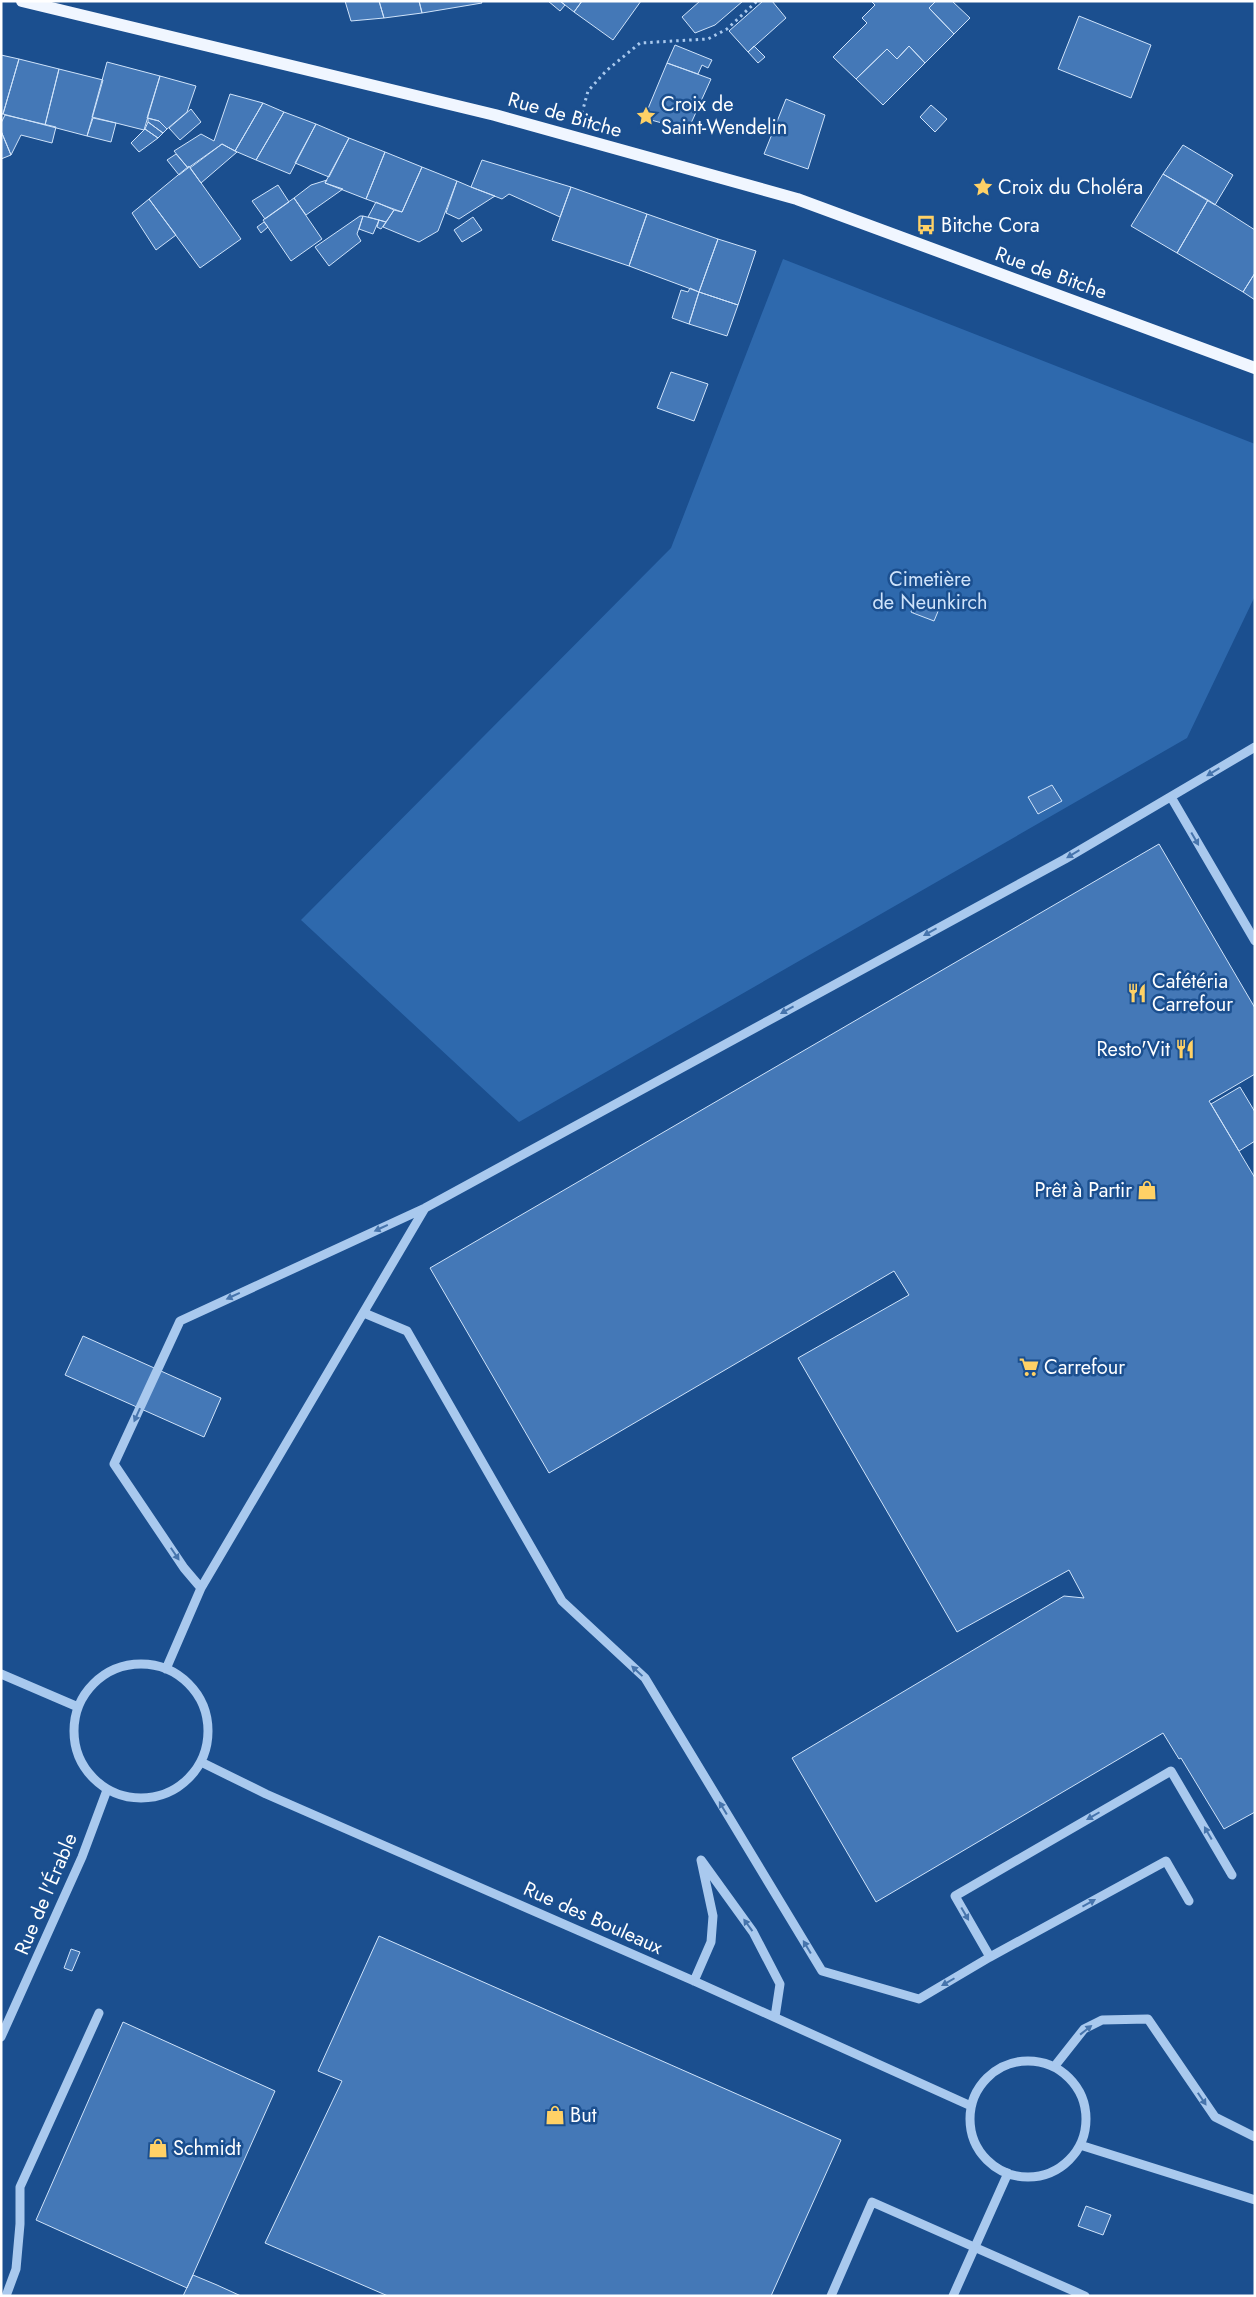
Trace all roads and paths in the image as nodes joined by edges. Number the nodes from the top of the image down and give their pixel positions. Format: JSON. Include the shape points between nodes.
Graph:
{"nodes":[{"id":1,"x":22,"y":1,"type":"edge"},
{"id":2,"x":757,"y":1,"type":"edge"},
{"id":3,"x":576,"y":138,"type":"junction"},
{"id":4,"x":1255,"y":368,"type":"edge"},
{"id":5,"x":1255,"y":747,"type":"edge"},
{"id":6,"x":1171,"y":797,"type":"junction"},
{"id":7,"x":1255,"y":941,"type":"edge"},
{"id":8,"x":425,"y":1208,"type":"junction"},
{"id":9,"x":364,"y":1313,"type":"junction"},
{"id":10,"x":201,"y":1588,"type":"junction"},
{"id":11,"x":166,"y":1669,"type":"junction"},
{"id":12,"x":1,"y":1674,"type":"edge"},
{"id":13,"x":78,"y":1707,"type":"junction"},
{"id":14,"x":201,"y":1762,"type":"junction"},
{"id":15,"x":106,"y":1790,"type":"junction"},
{"id":16,"x":1232,"y":1875,"type":"dead end"},
{"id":17,"x":1189,"y":1901,"type":"dead end"},
{"id":18,"x":990,"y":1957,"type":"junction"},
{"id":19,"x":694,"y":1981,"type":"junction"},
{"id":20,"x":99,"y":2013,"type":"dead end"},
{"id":21,"x":775,"y":2017,"type":"junction"},
{"id":22,"x":1,"y":2038,"type":"edge"},
{"id":23,"x":1054,"y":2067,"type":"junction"},
{"id":24,"x":971,"y":2106,"type":"junction"},
{"id":25,"x":1255,"y":2138,"type":"edge"},
{"id":26,"x":1080,"y":2145,"type":"junction"},
{"id":27,"x":1008,"y":2173,"type":"junction"},
{"id":28,"x":1255,"y":2200,"type":"edge"},
{"id":29,"x":974,"y":2248,"type":"junction"},
{"id":30,"x":6,"y":2296,"type":"edge"},
{"id":31,"x":831,"y":2296,"type":"edge"},
{"id":32,"x":953,"y":2296,"type":"edge"},
{"id":33,"x":1085,"y":2296,"type":"edge"}],
"edges":[{"from":1,"to":3,"type":"main road","name":"Rue de Bitche","via":[[495,115]]},
{"from":2,"to":3,"type":"path","via":[[727,29],[708,39],[640,43],[588,91]]},
{"from":3,"to":4,"type":"main road","name":"Rue de Bitche","via":[[797,199]]},
{"from":5,"to":6,"type":"street","one_way":true},
{"from":6,"to":7,"type":"street","one_way":true},
{"from":6,"to":8,"type":"street","one_way":true,"via":[[1065,859]]},
{"from":8,"to":9,"type":"street"},
{"from":8,"to":10,"type":"street","one_way":true,"via":[[180,1321],[114,1464]]},
{"from":9,"to":10,"type":"street"},
{"from":18,"to":9,"type":"street","one_way":true,"via":[[919,1999],[822,1971],[644,1678],[562,1601],[407,1331]]},
{"from":10,"to":11,"type":"street"},
{"from":11,"to":13,"type":"street","via":[[149,1664],[129,1664],[110,1671],[93,1682]]},
{"from":11,"to":14,"type":"street","via":[[186,1681],[199,1697],[207,1716],[209,1737]]},
{"from":12,"to":13,"type":"street"},
{"from":13,"to":15,"type":"street","via":[[72,1729],[78,1760],[90,1777]]},
{"from":14,"to":15,"type":"street","via":[[192,1776],[173,1791],[152,1798],[128,1798]]},
{"from":14,"to":19,"type":"street","name":"Rue des Bouleaux","via":[[266,1794]]},
{"from":15,"to":22,"type":"street","name":"Rue de l'Érable","via":[[82,1857]]},
{"from":16,"to":18,"type":"street","one_way":true,"via":[[1171,1771],[954,1896]]},
{"from":18,"to":17,"type":"street","one_way":true,"via":[[1166,1861]]},
{"from":19,"to":21,"type":"street","name":"Rue des Bouleaux"},
{"from":21,"to":19,"type":"street","one_way":true,"via":[[780,1984],[753,1932],[701,1860],[713,1916],[711,1942]]},
{"from":20,"to":30,"type":"street","via":[[20,2187],[16,2269]]},
{"from":21,"to":24,"type":"street","name":"Rue des Bouleaux"},
{"from":23,"to":24,"type":"street","via":[[1038,2061],[1020,2061],[1003,2066],[978,2089]]},
{"from":23,"to":25,"type":"street","one_way":true,"via":[[1084,2029],[1102,2020],[1148,2019],[1215,2117]]},
{"from":23,"to":26,"type":"street","via":[[1080,2092],[1086,2109],[1086,2128]]},
{"from":24,"to":27,"type":"street","via":[[973,2139],[993,2165]]},
{"from":26,"to":27,"type":"street","via":[[1071,2159],[1057,2170],[1041,2176],[1024,2177]]},
{"from":26,"to":28,"type":"street"},
{"from":27,"to":29,"type":"street"},
{"from":29,"to":31,"type":"street","via":[[872,2202]]},
{"from":29,"to":32,"type":"street"},
{"from":29,"to":33,"type":"street"}]}
